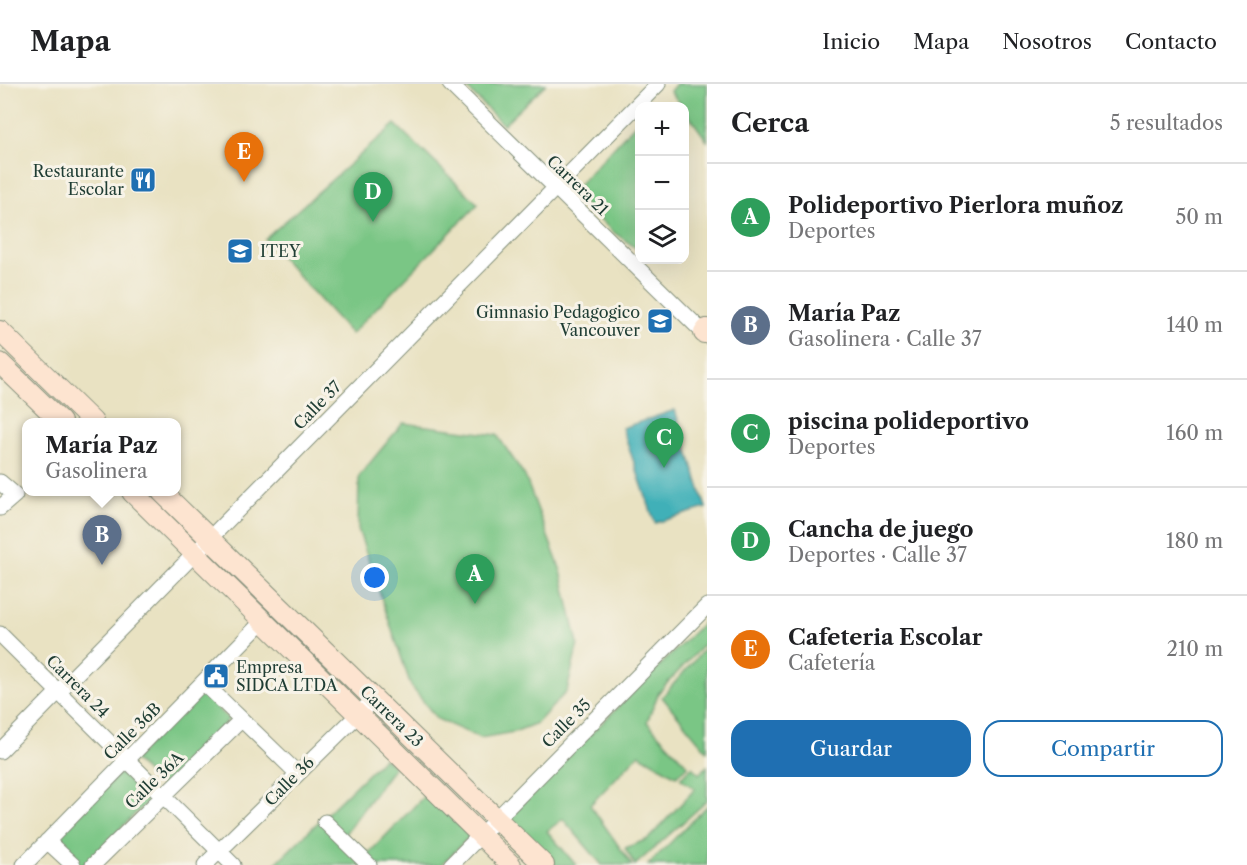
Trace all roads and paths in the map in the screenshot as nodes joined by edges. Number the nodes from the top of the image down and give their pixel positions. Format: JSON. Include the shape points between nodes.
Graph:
{"nodes":[{"id":1,"x":450,"y":84,"type":"edge"},
{"id":2,"x":658,"y":84,"type":"edge"},
{"id":3,"x":555,"y":188,"type":"junction"},
{"id":4,"x":0,"y":331,"type":"edge"},
{"id":5,"x":706,"y":333,"type":"edge"},
{"id":6,"x":0,"y":363,"type":"edge"},
{"id":7,"x":56,"y":418,"type":"edge"},
{"id":8,"x":88,"y":418,"type":"edge"},
{"id":9,"x":0,"y":482,"type":"edge"},
{"id":10,"x":136,"y":496,"type":"edge"},
{"id":11,"x":166,"y":496,"type":"edge"},
{"id":12,"x":0,"y":508,"type":"edge"},
{"id":13,"x":210,"y":539,"type":"junction"},
{"id":14,"x":194,"y":555,"type":"junction"},
{"id":15,"x":707,"y":606,"type":"edge"},
{"id":16,"x":263,"y":621,"type":"junction"},
{"id":17,"x":0,"y":634,"type":"edge"},
{"id":18,"x":204,"y":683,"type":"junction"},
{"id":19,"x":58,"y":692,"type":"junction"},
{"id":20,"x":374,"y":699,"type":"junction"},
{"id":21,"x":358,"y":714,"type":"junction"},
{"id":22,"x":241,"y":720,"type":"junction"},
{"id":23,"x":0,"y":751,"type":"edge"},
{"id":24,"x":128,"y":761,"type":"junction"},
{"id":25,"x":297,"y":773,"type":"junction"},
{"id":26,"x":163,"y":796,"type":"junction"},
{"id":27,"x":497,"y":819,"type":"junction"},
{"id":28,"x":325,"y":822,"type":"dead end"},
{"id":29,"x":481,"y":835,"type":"junction"},
{"id":30,"x":47,"y":842,"type":"junction"},
{"id":31,"x":218,"y":851,"type":"junction"},
{"id":32,"x":24,"y":865,"type":"edge"},
{"id":33,"x":72,"y":865,"type":"edge"},
{"id":34,"x":93,"y":865,"type":"edge"},
{"id":35,"x":205,"y":865,"type":"edge"},
{"id":36,"x":233,"y":865,"type":"edge"},
{"id":37,"x":369,"y":865,"type":"edge"},
{"id":38,"x":451,"y":865,"type":"edge"},
{"id":39,"x":511,"y":865,"type":"edge"},
{"id":40,"x":544,"y":865,"type":"edge"}],
"edges":[{"from":1,"to":3,"type":"street","name":"Carrera 21"},
{"from":2,"to":3,"type":"street","name":"Calle 37"},
{"from":3,"to":5,"type":"street","name":"Carrera 21"},
{"from":3,"to":13,"type":"street","name":"Calle 37"},
{"from":4,"to":8,"type":"street"},
{"from":6,"to":7,"type":"street"},
{"from":9,"to":12,"type":"street","via":[[15,495]]},
{"from":10,"to":14,"type":"street","name":"Carrera 23"},
{"from":11,"to":13,"type":"street","name":"Carrera 23"},
{"from":13,"to":14,"type":"street","name":"Calle 37"},
{"from":13,"to":20,"type":"street","name":"Carrera 23"},
{"from":14,"to":16,"type":"street","name":"Carrera 23"},
{"from":14,"to":19,"type":"street","name":"Calle 37"},
{"from":15,"to":27,"type":"street","name":"Calle 35"},
{"from":16,"to":18,"type":"street","name":"Calle 36B"},
{"from":16,"to":21,"type":"street","name":"Carrera 23"},
{"from":17,"to":19,"type":"street","name":"Carrera 24"},
{"from":18,"to":22,"type":"street"},
{"from":18,"to":24,"type":"street","name":"Calle 36B"},
{"from":19,"to":23,"type":"street","name":"Calle 37"},
{"from":19,"to":24,"type":"street","name":"Carrera 24"},
{"from":20,"to":21,"type":"street","name":"Calle 36"},
{"from":20,"to":27,"type":"street","name":"Carrera 23"},
{"from":21,"to":25,"type":"street","name":"Calle 36"},
{"from":21,"to":29,"type":"street","name":"Carrera 23"},
{"from":22,"to":25,"type":"street"},
{"from":22,"to":26,"type":"street","name":"Calle 36A"},
{"from":24,"to":26,"type":"street","name":"Carrera 24"},
{"from":24,"to":30,"type":"street","name":"Calle 36B"},
{"from":25,"to":31,"type":"street","name":"Calle 36"},
{"from":26,"to":31,"type":"street","name":"Carrera 24"},
{"from":26,"to":34,"type":"street","name":"Calle 36A"},
{"from":27,"to":29,"type":"street","name":"Calle 35"},
{"from":27,"to":40,"type":"street","name":"Carrera 23"},
{"from":28,"to":37,"type":"street"},
{"from":29,"to":38,"type":"street","name":"Calle 35"},
{"from":29,"to":39,"type":"street","name":"Carrera 23"},
{"from":30,"to":32,"type":"street","name":"Calle 36B"},
{"from":30,"to":33,"type":"street"},
{"from":31,"to":35,"type":"street","name":"Calle 36"},
{"from":31,"to":36,"type":"street","name":"Carrera 24"}]}
